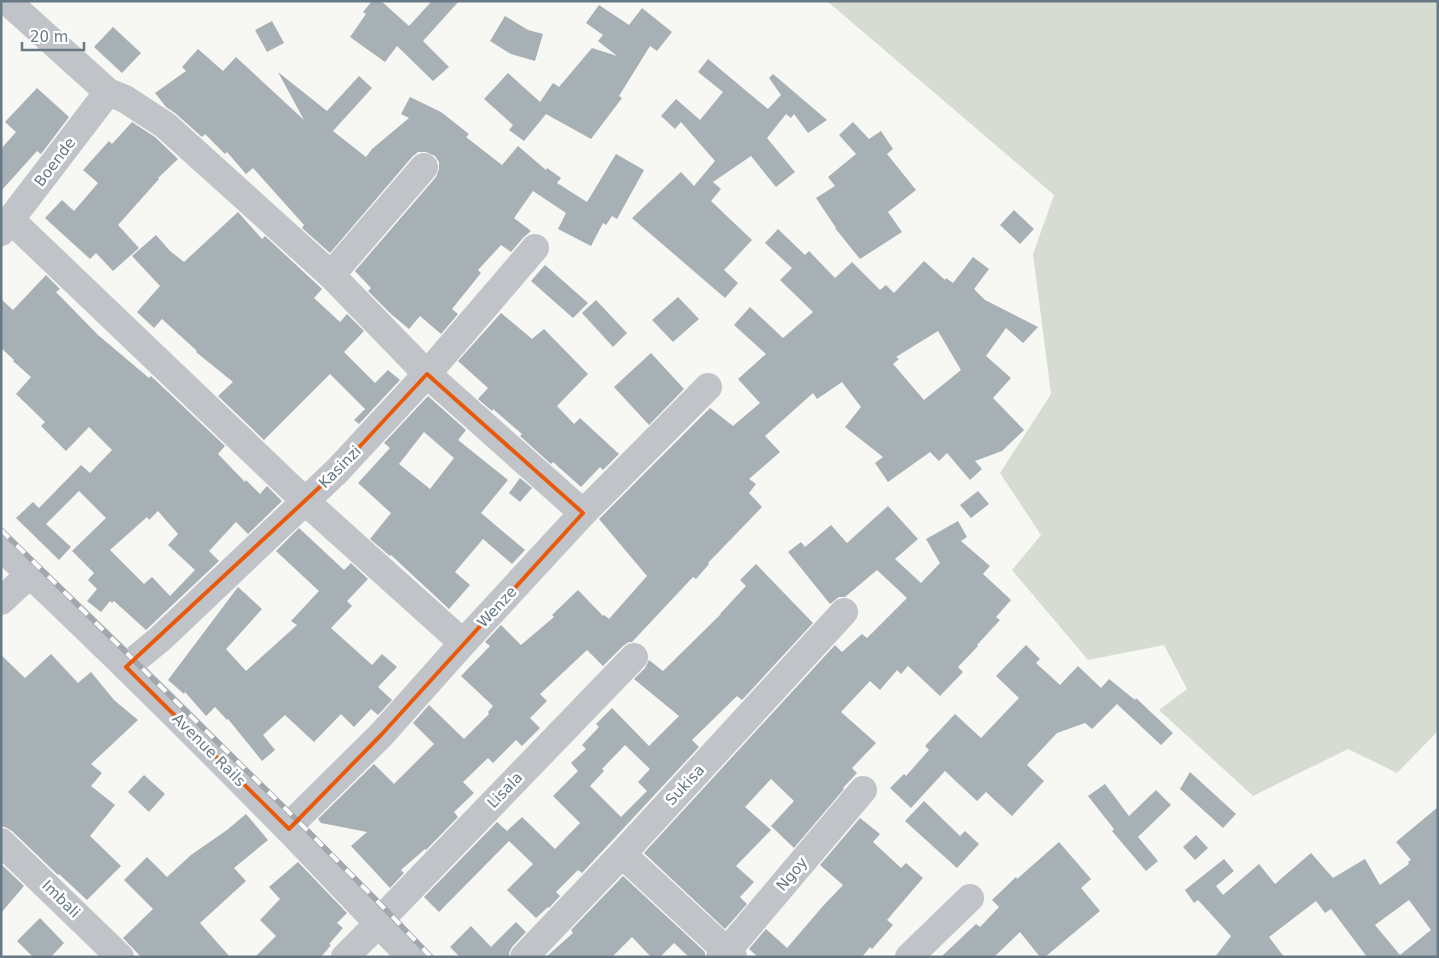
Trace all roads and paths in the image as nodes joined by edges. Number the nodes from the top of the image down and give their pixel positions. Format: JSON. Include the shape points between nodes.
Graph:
{"nodes":[{"id":1,"x":7,"y":1,"type":"edge"},
{"id":2,"x":108,"y":92,"type":"junction"},
{"id":3,"x":424,"y":167,"type":"dead end"},
{"id":4,"x":6,"y":226,"type":"edge"},
{"id":5,"x":535,"y":248,"type":"dead end"},
{"id":6,"x":331,"y":275,"type":"junction"},
{"id":7,"x":427,"y":374,"type":"junction"},
{"id":8,"x":708,"y":387,"type":"dead end"},
{"id":9,"x":305,"y":501,"type":"junction"},
{"id":10,"x":583,"y":514,"type":"junction"},
{"id":11,"x":1,"y":547,"type":"edge"},
{"id":12,"x":30,"y":574,"type":"junction"},
{"id":13,"x":1,"y":601,"type":"edge"},
{"id":14,"x":844,"y":612,"type":"dead end"},
{"id":15,"x":463,"y":643,"type":"junction"},
{"id":16,"x":634,"y":657,"type":"dead end"},
{"id":17,"x":126,"y":668,"type":"junction"},
{"id":18,"x":863,"y":790,"type":"dead end"},
{"id":19,"x":289,"y":830,"type":"junction"},
{"id":20,"x":1,"y":842,"type":"edge"},
{"id":21,"x":622,"y":854,"type":"junction"},
{"id":22,"x":970,"y":898,"type":"dead end"},
{"id":23,"x":378,"y":924,"type":"junction"},
{"id":24,"x":727,"y":955,"type":"edge"},
{"id":25,"x":120,"y":957,"type":"edge"},
{"id":26,"x":345,"y":957,"type":"edge"},
{"id":27,"x":411,"y":957,"type":"edge"},
{"id":28,"x":524,"y":957,"type":"edge"},
{"id":29,"x":909,"y":957,"type":"edge"}],
"edges":[{"from":1,"to":2,"type":"street"},
{"from":2,"to":4,"type":"street","name":"Boende"},
{"from":2,"to":6,"type":"street","via":[[165,125]]},
{"from":3,"to":6,"type":"street"},
{"from":4,"to":9,"type":"street"},
{"from":5,"to":7,"type":"street","name":"Kasinzi"},
{"from":6,"to":7,"type":"street"},
{"from":7,"to":9,"type":"street","name":"Kasinzi"},
{"from":7,"to":10,"type":"street"},
{"from":8,"to":10,"type":"street","name":"Wenze"},
{"from":9,"to":15,"type":"street"},
{"from":9,"to":17,"type":"street","name":"Kasinzi"},
{"from":10,"to":15,"type":"street","name":"Wenze"},
{"from":11,"to":12,"type":"street","name":"Avenue Rails"},
{"from":12,"to":13,"type":"street"},
{"from":12,"to":17,"type":"street","name":"Avenue Rails"},
{"from":14,"to":21,"type":"street","name":"Sukisa"},
{"from":15,"to":19,"type":"street","name":"Wenze","via":[[382,734],[296,819]]},
{"from":16,"to":23,"type":"street","name":"Lisala"},
{"from":17,"to":19,"type":"street","name":"Avenue Rails"},
{"from":18,"to":24,"type":"street","name":"Ngoy"},
{"from":19,"to":23,"type":"street","name":"Avenue Rails"},
{"from":20,"to":25,"type":"street","name":"Imbali"},
{"from":21,"to":24,"type":"street"},
{"from":21,"to":28,"type":"street","name":"Sukisa"},
{"from":22,"to":29,"type":"street"},
{"from":23,"to":26,"type":"street","name":"Lisala"},
{"from":23,"to":27,"type":"street","name":"Avenue Rails"}]}
